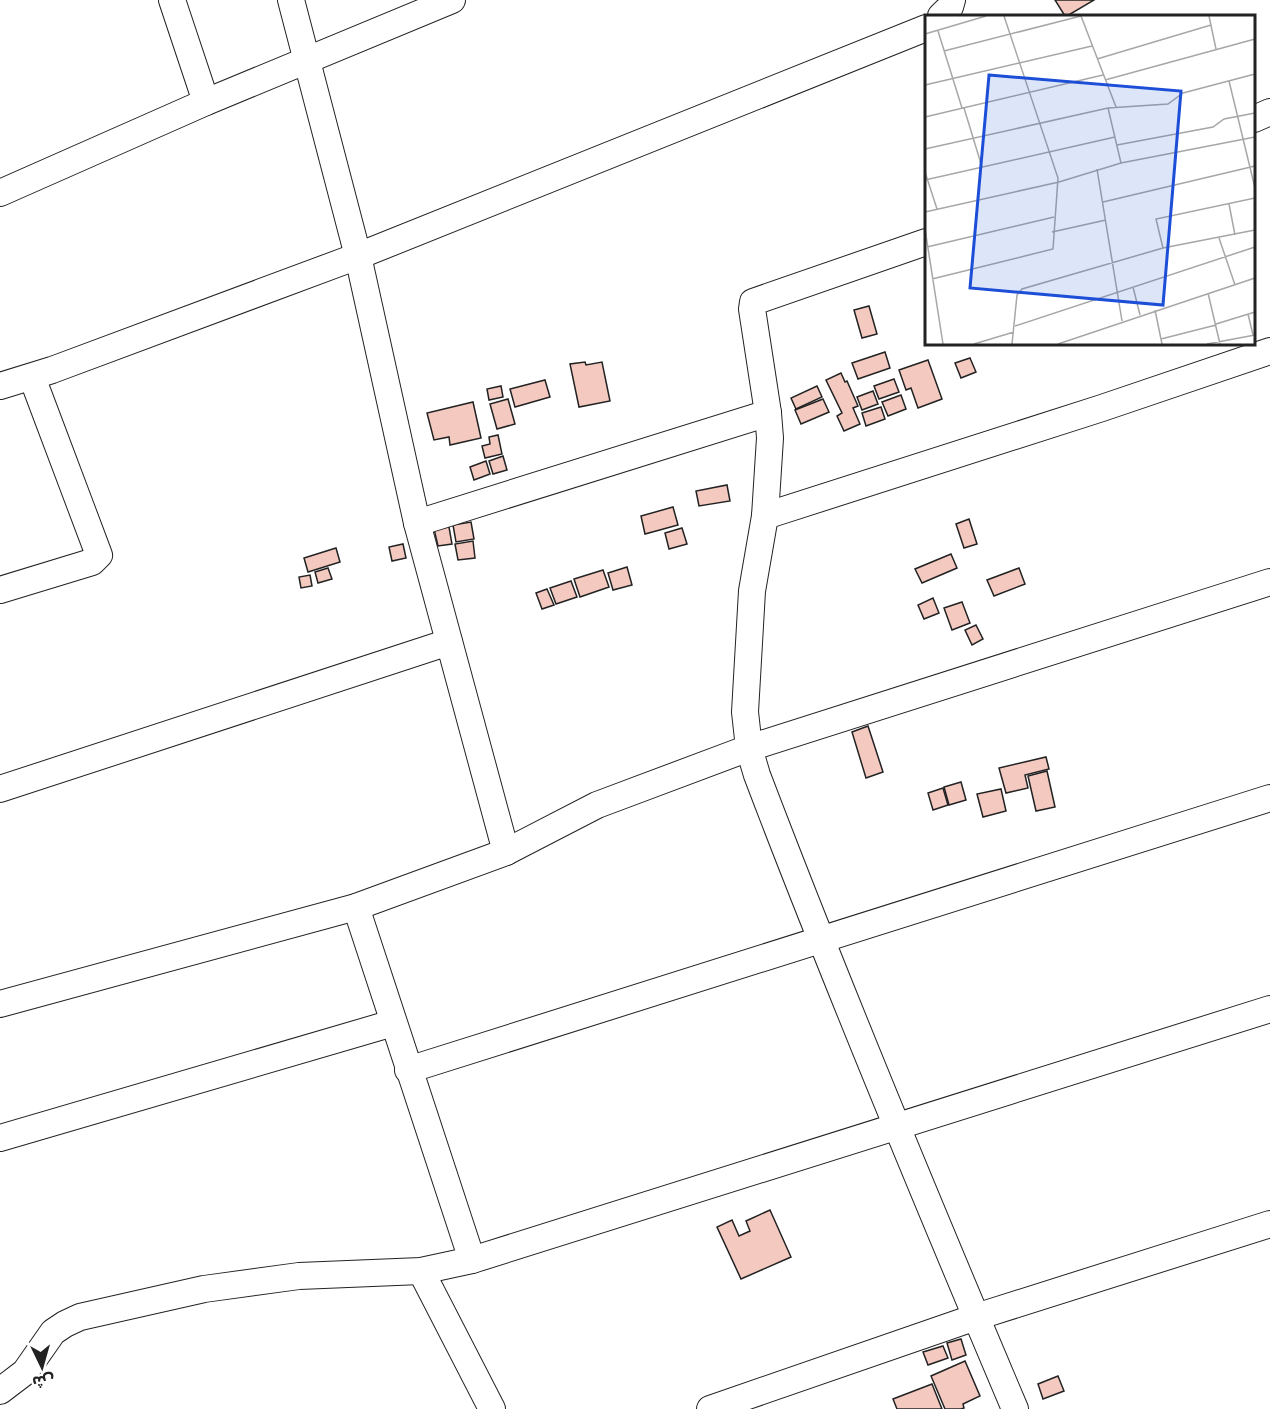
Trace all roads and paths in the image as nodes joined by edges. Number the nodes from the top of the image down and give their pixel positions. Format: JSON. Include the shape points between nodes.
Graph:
{"nodes":[{"id":1,"x":172,"y":0,"type":"edge"},
{"id":2,"x":291,"y":0,"type":"edge"},
{"id":3,"x":453,"y":0,"type":"edge"},
{"id":4,"x":952,"y":0,"type":"edge"},
{"id":5,"x":942,"y":15,"type":"edge"},
{"id":6,"x":925,"y":29,"type":"edge"},
{"id":7,"x":308,"y":62,"type":"junction"},
{"id":8,"x":206,"y":102,"type":"junction"},
{"id":9,"x":1270,"y":112,"type":"edge"},
{"id":10,"x":1255,"y":119,"type":"edge"},
{"id":11,"x":0,"y":193,"type":"edge"},
{"id":12,"x":925,"y":243,"type":"edge"},
{"id":13,"x":358,"y":256,"type":"junction"},
{"id":14,"x":1270,"y":351,"type":"edge"},
{"id":15,"x":32,"y":377,"type":"junction"},
{"id":16,"x":0,"y":386,"type":"edge"},
{"id":17,"x":768,"y":412,"type":"junction"},
{"id":18,"x":765,"y":516,"type":"junction"},
{"id":19,"x":417,"y":523,"type":"junction"},
{"id":20,"x":1270,"y":582,"type":"edge"},
{"id":21,"x":0,"y":590,"type":"edge"},
{"id":22,"x":449,"y":642,"type":"junction"},
{"id":23,"x":749,"y":748,"type":"junction"},
{"id":24,"x":0,"y":789,"type":"edge"},
{"id":25,"x":1268,"y":805,"type":"edge"},
{"id":26,"x":506,"y":852,"type":"junction"},
{"id":27,"x":356,"y":906,"type":"junction"},
{"id":28,"x":819,"y":939,"type":"junction"},
{"id":29,"x":0,"y":1004,"type":"edge"},
{"id":30,"x":1270,"y":1009,"type":"edge"},
{"id":31,"x":393,"y":1023,"type":"junction"},
{"id":32,"x":408,"y":1070,"type":"junction"},
{"id":33,"x":896,"y":1128,"type":"junction"},
{"id":34,"x":0,"y":1137,"type":"edge"},
{"id":35,"x":1270,"y":1224,"type":"edge"},
{"id":36,"x":472,"y":1260,"type":"junction"},
{"id":37,"x":421,"y":1271,"type":"junction"},
{"id":38,"x":976,"y":1317,"type":"junction"},
{"id":39,"x":0,"y":1391,"type":"edge"},
{"id":40,"x":492,"y":1409,"type":"edge"},
{"id":41,"x":710,"y":1409,"type":"edge"},
{"id":42,"x":1015,"y":1409,"type":"edge"}],
"edges":[{"from":1,"to":8,"type":"street"},
{"from":2,"to":7,"type":"street"},
{"from":3,"to":7,"type":"street"},
{"from":4,"to":5,"type":"street"},
{"from":6,"to":13,"type":"street"},
{"from":7,"to":8,"type":"street"},
{"from":7,"to":13,"type":"street"},
{"from":8,"to":11,"type":"street"},
{"from":9,"to":10,"type":"street"},
{"from":12,"to":17,"type":"street","via":[[753,302]]},
{"from":13,"to":15,"type":"street"},
{"from":13,"to":19,"type":"street"},
{"from":14,"to":18,"type":"street"},
{"from":15,"to":16,"type":"street"},
{"from":15,"to":21,"type":"street","via":[[99,555],[92,562]]},
{"from":17,"to":18,"type":"street"},
{"from":17,"to":19,"type":"street"},
{"from":18,"to":23,"type":"street","via":[[752,591],[745,712]]},
{"from":19,"to":22,"type":"street"},
{"from":20,"to":23,"type":"street"},
{"from":22,"to":24,"type":"street"},
{"from":22,"to":26,"type":"street"},
{"from":23,"to":26,"type":"street","via":[[597,805]]},
{"from":23,"to":28,"type":"street"},
{"from":25,"to":28,"type":"street"},
{"from":26,"to":27,"type":"street"},
{"from":27,"to":29,"type":"street"},
{"from":27,"to":31,"type":"street"},
{"from":28,"to":32,"type":"street"},
{"from":28,"to":33,"type":"street"},
{"from":30,"to":33,"type":"street"},
{"from":31,"to":32,"type":"street"},
{"from":31,"to":34,"type":"street"},
{"from":32,"to":36,"type":"street"},
{"from":33,"to":36,"type":"street"},
{"from":33,"to":38,"type":"street"},
{"from":35,"to":38,"type":"street"},
{"from":36,"to":37,"type":"street"},
{"from":37,"to":39,"type":"street","via":[[299,1276],[236,1284],[80,1317],[53,1332],[25,1372]]},
{"from":37,"to":40,"type":"street"},
{"from":38,"to":41,"type":"street"},
{"from":38,"to":42,"type":"street"}]}
